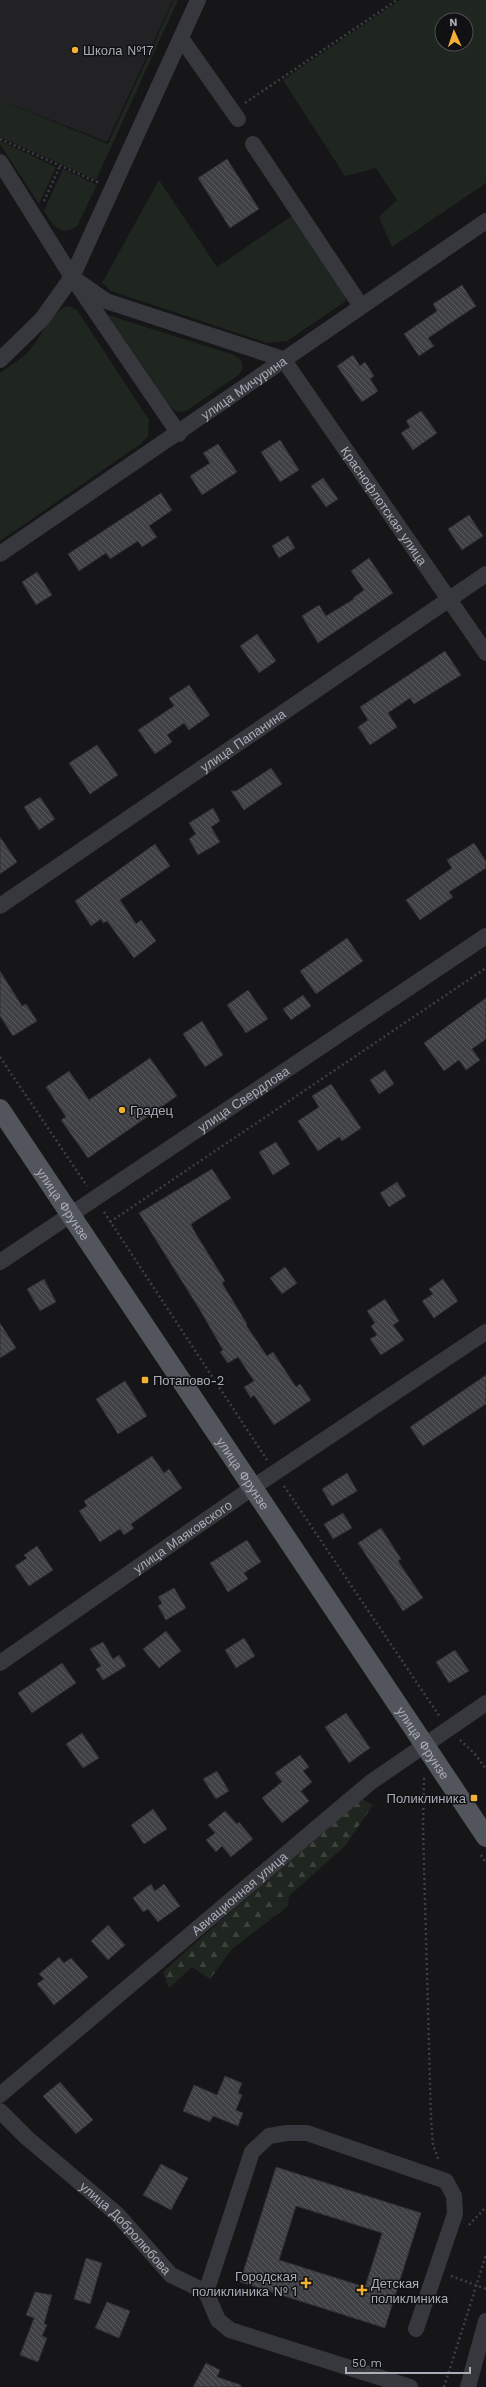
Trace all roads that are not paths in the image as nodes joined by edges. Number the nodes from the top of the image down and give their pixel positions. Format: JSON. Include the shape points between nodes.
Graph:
{"nodes":[{"id":1,"x":198,"y":0,"type":"edge"},
{"id":2,"x":181,"y":38,"type":"junction"},
{"id":3,"x":236,"y":115,"type":"road end"},
{"id":4,"x":253,"y":144,"type":"dead end"},
{"id":5,"x":0,"y":162,"type":"edge"},
{"id":6,"x":486,"y":221,"type":"edge"},
{"id":7,"x":72,"y":277,"type":"junction"},
{"id":8,"x":361,"y":306,"type":"junction"},
{"id":9,"x":283,"y":359,"type":"junction"},
{"id":10,"x":0,"y":360,"type":"edge"},
{"id":11,"x":179,"y":434,"type":"junction"},
{"id":12,"x":0,"y":554,"type":"edge"},
{"id":13,"x":486,"y":574,"type":"edge"},
{"id":14,"x":449,"y":599,"type":"junction"},
{"id":15,"x":486,"y":653,"type":"edge"},
{"id":16,"x":0,"y":906,"type":"edge"},
{"id":17,"x":486,"y":936,"type":"edge"},
{"id":18,"x":0,"y":1109,"type":"edge"},
{"id":19,"x":70,"y":1215,"type":"junction"},
{"id":20,"x":0,"y":1262,"type":"edge"},
{"id":21,"x":486,"y":1332,"type":"edge"},
{"id":22,"x":252,"y":1488,"type":"junction"},
{"id":23,"x":0,"y":1663,"type":"edge"},
{"id":24,"x":486,"y":1703,"type":"edge"},
{"id":25,"x":424,"y":1746,"type":"junction"},
{"id":26,"x":486,"y":1837,"type":"edge"},
{"id":27,"x":0,"y":2095,"type":"edge"},
{"id":28,"x":0,"y":2111,"type":"edge"},
{"id":29,"x":206,"y":2292,"type":"junction"},
{"id":30,"x":486,"y":2321,"type":"edge"},
{"id":31,"x":416,"y":2328,"type":"dead end"},
{"id":32,"x":410,"y":2387,"type":"edge"},
{"id":33,"x":468,"y":2387,"type":"edge"}],
"edges":[{"from":1,"to":2,"type":"street"},
{"from":2,"to":3,"type":"street"},
{"from":2,"to":7,"type":"street"},
{"from":4,"to":8,"type":"street"},
{"from":5,"to":7,"type":"street"},
{"from":6,"to":8,"type":"street","name":"улица Мичурина"},
{"from":7,"to":9,"type":"street","via":[[106,302]]},
{"from":7,"to":10,"type":"street","via":[[42,319]]},
{"from":7,"to":11,"type":"street"},
{"from":8,"to":9,"type":"street","name":"улица Мичурина"},
{"from":9,"to":11,"type":"street","name":"улица Мичурина"},
{"from":9,"to":14,"type":"street","name":"Краснофлотская улица"},
{"from":11,"to":12,"type":"street","name":"улица Мичурина"},
{"from":13,"to":14,"type":"street","name":"улица Папанина"},
{"from":14,"to":15,"type":"street","name":"Краснофлотская улица"},
{"from":14,"to":16,"type":"street","name":"улица Папанина"},
{"from":17,"to":19,"type":"street","name":"улица Свердлова"},
{"from":18,"to":19,"type":"main road","name":"улица Фрунзе"},
{"from":19,"to":20,"type":"street","name":"улица Свердлова"},
{"from":19,"to":22,"type":"main road","name":"улица Фрунзе"},
{"from":21,"to":22,"type":"street","name":"улица Маяковского"},
{"from":22,"to":23,"type":"street","name":"улица Маяковского"},
{"from":22,"to":25,"type":"main road","name":"улица Фрунзе"},
{"from":24,"to":25,"type":"street","name":"Авиационная улица"},
{"from":25,"to":26,"type":"main road","name":"улица Фрунзе"},
{"from":25,"to":27,"type":"street","name":"Авиационная улица","via":[[372,1782]]},
{"from":28,"to":29,"type":"street","name":"улица Добролюбова","via":[[26,2137],[117,2214],[172,2275]]},
{"from":29,"to":31,"type":"street","via":[[252,2152],[269,2136],[307,2133],[446,2181],[454,2196],[455,2214]]},
{"from":29,"to":32,"type":"street","via":[[218,2320],[230,2330]]},
{"from":30,"to":33,"type":"street"}]}
